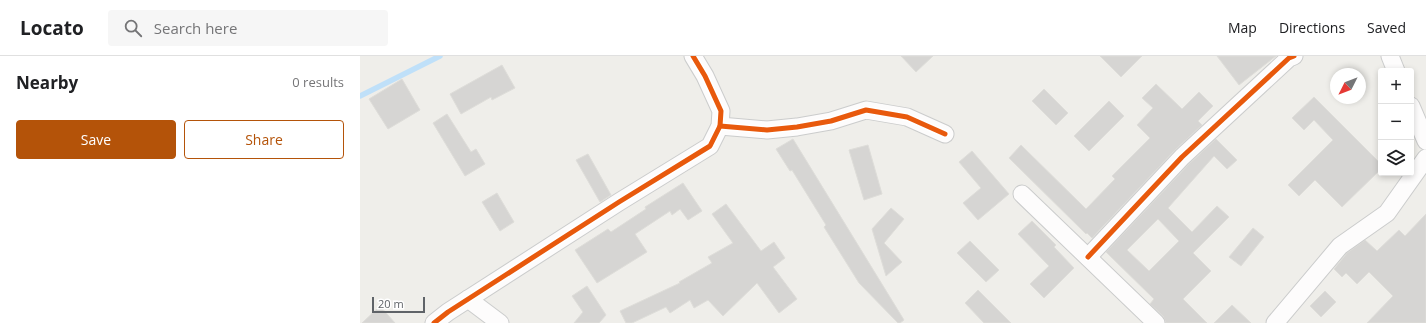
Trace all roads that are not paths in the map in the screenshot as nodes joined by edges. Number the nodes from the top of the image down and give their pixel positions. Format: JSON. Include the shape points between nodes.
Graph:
{"nodes":[{"id":1,"x":693,"y":56,"type":"edge"},
{"id":2,"x":1294,"y":56,"type":"edge"},
{"id":3,"x":1390,"y":56,"type":"edge"},
{"id":4,"x":1395,"y":68,"type":"edge"},
{"id":5,"x":1414,"y":113,"type":"edge"},
{"id":6,"x":720,"y":126,"type":"junction"},
{"id":7,"x":945,"y":134,"type":"dead end"},
{"id":8,"x":1426,"y":141,"type":"edge"},
{"id":9,"x":1426,"y":158,"type":"edge"},
{"id":10,"x":1022,"y":194,"type":"dead end"},
{"id":11,"x":1088,"y":257,"type":"junction"},
{"id":12,"x":468,"y":299,"type":"junction"},
{"id":13,"x":434,"y":323,"type":"edge"},
{"id":14,"x":500,"y":323,"type":"edge"},
{"id":15,"x":1156,"y":323,"type":"edge"},
{"id":16,"x":1275,"y":323,"type":"edge"}],
"edges":[{"from":1,"to":6,"type":"street","via":[[706,76],[721,111]]},
{"from":2,"to":11,"type":"street","via":[[1182,157]]},
{"from":3,"to":4,"type":"street"},
{"from":5,"to":8,"type":"street"},
{"from":6,"to":7,"type":"street","via":[[767,130],[797,127],[831,121],[866,110],[907,117]]},
{"from":6,"to":12,"type":"street","via":[[710,146]]},
{"from":9,"to":16,"type":"street","via":[[1386,213],[1340,246]]},
{"from":10,"to":11,"type":"street"},
{"from":11,"to":15,"type":"street"},
{"from":12,"to":13,"type":"street"},
{"from":12,"to":14,"type":"street"}]}
